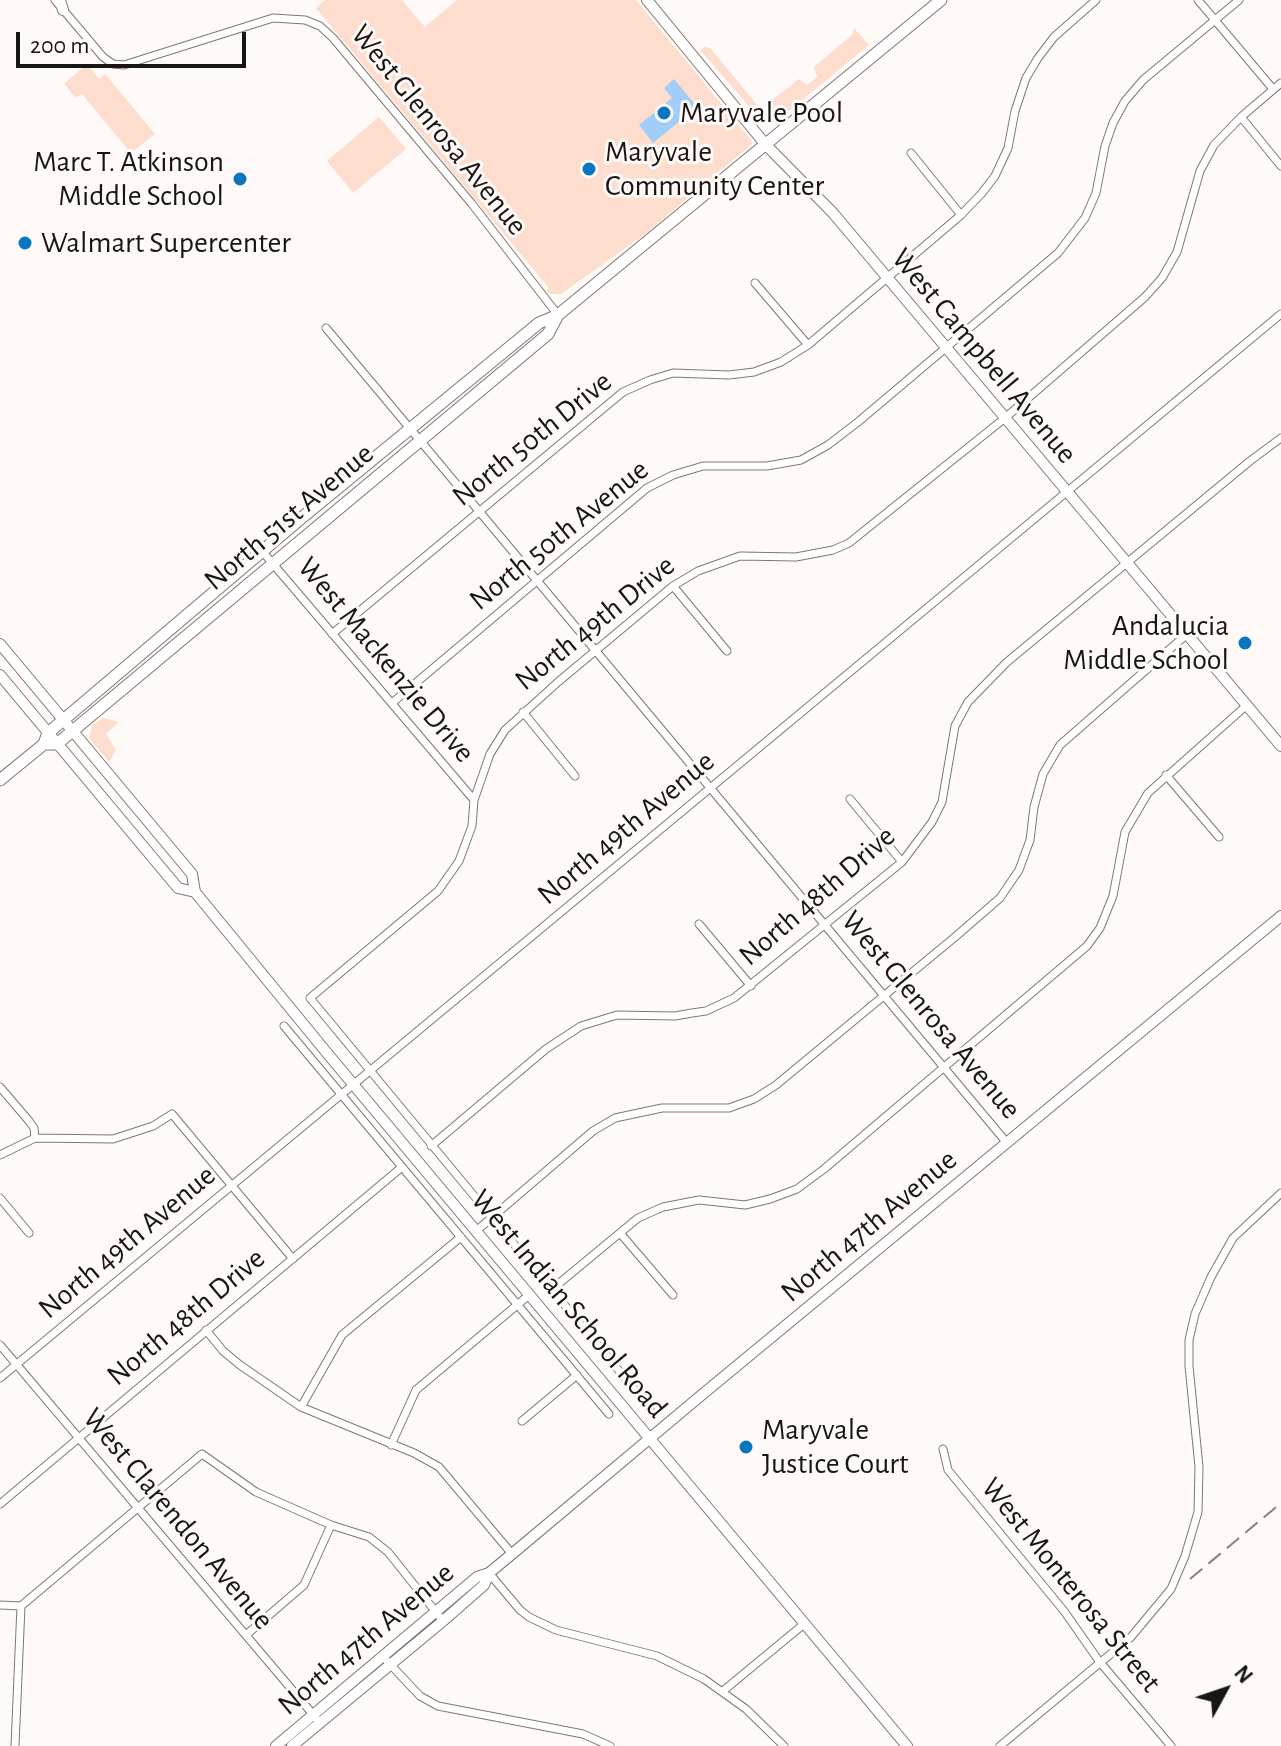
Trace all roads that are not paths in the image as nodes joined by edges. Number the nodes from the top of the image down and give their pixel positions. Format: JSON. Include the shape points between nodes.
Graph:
{"nodes":[{"id":1,"x":647,"y":0,"type":"edge"},
{"id":2,"x":941,"y":0,"type":"edge"},
{"id":3,"x":1096,"y":0,"type":"edge"},
{"id":4,"x":1198,"y":0,"type":"edge"},
{"id":5,"x":1239,"y":0,"type":"edge"},
{"id":6,"x":60,"y":3,"type":"edge"},
{"id":7,"x":1215,"y":20,"type":"junction"},
{"id":8,"x":1281,"y":83,"type":"edge"},
{"id":9,"x":1273,"y":89,"type":"junction"},
{"id":10,"x":1241,"y":117,"type":"junction"},
{"id":11,"x":766,"y":145,"type":"junction"},
{"id":12,"x":911,"y":153,"type":"dead end"},
{"id":13,"x":1281,"y":166,"type":"edge"},
{"id":14,"x":961,"y":215,"type":"junction"},
{"id":15,"x":887,"y":277,"type":"junction"},
{"id":16,"x":755,"y":283,"type":"dead end"},
{"id":17,"x":1281,"y":314,"type":"edge"},
{"id":18,"x":558,"y":315,"type":"junction"},
{"id":19,"x":326,"y":328,"type":"dead end"},
{"id":20,"x":808,"y":345,"type":"junction"},
{"id":21,"x":946,"y":347,"type":"junction"},
{"id":22,"x":1005,"y":418,"type":"junction"},
{"id":23,"x":410,"y":428,"type":"junction"},
{"id":24,"x":1281,"y":438,"type":"edge"},
{"id":25,"x":419,"y":440,"type":"junction"},
{"id":26,"x":1065,"y":491,"type":"junction"},
{"id":27,"x":480,"y":512,"type":"junction"},
{"id":28,"x":262,"y":551,"type":"junction"},
{"id":29,"x":272,"y":563,"type":"junction"},
{"id":30,"x":1127,"y":565,"type":"junction"},
{"id":31,"x":538,"y":582,"type":"junction"},
{"id":32,"x":673,"y":586,"type":"junction"},
{"id":33,"x":332,"y":634,"type":"junction"},
{"id":34,"x":1186,"y":635,"type":"junction"},
{"id":35,"x":0,"y":644,"type":"edge"},
{"id":36,"x":596,"y":651,"type":"junction"},
{"id":37,"x":727,"y":651,"type":"dead end"},
{"id":38,"x":0,"y":675,"type":"edge"},
{"id":39,"x":392,"y":703,"type":"junction"},
{"id":40,"x":1247,"y":705,"type":"junction"},
{"id":41,"x":523,"y":712,"type":"junction"},
{"id":42,"x":63,"y":720,"type":"junction"},
{"id":43,"x":72,"y":730,"type":"junction"},
{"id":44,"x":49,"y":740,"type":"junction"},
{"id":45,"x":1281,"y":746,"type":"edge"},
{"id":46,"x":1166,"y":775,"type":"junction"},
{"id":47,"x":575,"y":776,"type":"dead end"},
{"id":48,"x":0,"y":780,"type":"edge"},
{"id":49,"x":711,"y":789,"type":"junction"},
{"id":50,"x":850,"y":799,"type":"dead end"},
{"id":51,"x":474,"y":800,"type":"junction"},
{"id":52,"x":1219,"y":837,"type":"dead end"},
{"id":53,"x":902,"y":862,"type":"junction"},
{"id":54,"x":195,"y":892,"type":"junction"},
{"id":55,"x":1281,"y":916,"type":"edge"},
{"id":56,"x":699,"y":924,"type":"dead end"},
{"id":57,"x":825,"y":925,"type":"junction"},
{"id":58,"x":751,"y":986,"type":"junction"},
{"id":59,"x":884,"y":997,"type":"junction"},
{"id":60,"x":310,"y":998,"type":"joint"},
{"id":61,"x":284,"y":1026,"type":"dead end"},
{"id":62,"x":944,"y":1068,"type":"junction"},
{"id":63,"x":369,"y":1072,"type":"junction"},
{"id":64,"x":353,"y":1085,"type":"junction"},
{"id":65,"x":0,"y":1087,"type":"edge"},
{"id":66,"x":342,"y":1095,"type":"junction"},
{"id":67,"x":35,"y":1138,"type":"junction"},
{"id":68,"x":1007,"y":1143,"type":"junction"},
{"id":69,"x":431,"y":1146,"type":"junction"},
{"id":70,"x":0,"y":1155,"type":"edge"},
{"id":71,"x":402,"y":1167,"type":"junction"},
{"id":72,"x":232,"y":1186,"type":"junction"},
{"id":73,"x":1281,"y":1193,"type":"edge"},
{"id":74,"x":0,"y":1198,"type":"edge"},
{"id":75,"x":491,"y":1218,"type":"junction"},
{"id":76,"x":476,"y":1231,"type":"junction"},
{"id":77,"x":29,"y":1233,"type":"dead end"},
{"id":78,"x":620,"y":1233,"type":"junction"},
{"id":79,"x":461,"y":1237,"type":"junction"},
{"id":80,"x":293,"y":1259,"type":"junction"},
{"id":81,"x":551,"y":1290,"type":"junction"},
{"id":82,"x":529,"y":1295,"type":"junction"},
{"id":83,"x":673,"y":1295,"type":"dead end"},
{"id":84,"x":518,"y":1304,"type":"junction"},
{"id":85,"x":206,"y":1330,"type":"junction"},
{"id":86,"x":0,"y":1345,"type":"edge"},
{"id":87,"x":16,"y":1364,"type":"junction"},
{"id":88,"x":577,"y":1375,"type":"junction"},
{"id":89,"x":0,"y":1378,"type":"edge"},
{"id":90,"x":301,"y":1407,"type":"junction"},
{"id":91,"x":650,"y":1408,"type":"dead end"},
{"id":92,"x":609,"y":1414,"type":"dead end"},
{"id":93,"x":522,"y":1421,"type":"dead end"},
{"id":94,"x":649,"y":1438,"type":"junction"},
{"id":95,"x":78,"y":1439,"type":"junction"},
{"id":96,"x":391,"y":1445,"type":"junction"},
{"id":97,"x":943,"y":1449,"type":"dead end"},
{"id":98,"x":0,"y":1504,"type":"edge"},
{"id":99,"x":138,"y":1508,"type":"junction"},
{"id":100,"x":331,"y":1525,"type":"junction"},
{"id":101,"x":512,"y":1554,"type":"junction"},
{"id":102,"x":489,"y":1573,"type":"junction"},
{"id":103,"x":0,"y":1605,"type":"edge"},
{"id":104,"x":21,"y":1606,"type":"junction"},
{"id":105,"x":440,"y":1617,"type":"junction"},
{"id":106,"x":804,"y":1624,"type":"junction"},
{"id":107,"x":246,"y":1635,"type":"junction"},
{"id":108,"x":386,"y":1660,"type":"junction"},
{"id":109,"x":1099,"y":1661,"type":"junction"},
{"id":110,"x":723,"y":1691,"type":"junction"},
{"id":111,"x":317,"y":1719,"type":"junction"},
{"id":112,"x":301,"y":1738,"type":"edge"},
{"id":113,"x":15,"y":1746,"type":"edge"},
{"id":114,"x":276,"y":1746,"type":"edge"},
{"id":115,"x":292,"y":1746,"type":"edge"},
{"id":116,"x":610,"y":1746,"type":"edge"},
{"id":117,"x":784,"y":1746,"type":"edge"},
{"id":118,"x":907,"y":1746,"type":"edge"},
{"id":119,"x":1000,"y":1746,"type":"edge"},
{"id":120,"x":1171,"y":1746,"type":"edge"}],
"edges":[{"from":1,"to":11,"type":"street","name":"West Campbell Avenue"},
{"from":2,"to":11,"type":"main road","name":"North 51st Avenue"},
{"from":3,"to":14,"type":"street","name":"North 50th Drive","via":[[1038,58],[1026,78],[995,176]]},
{"from":4,"to":7,"type":"street"},
{"from":5,"to":7,"type":"street","name":"North 50th Avenue"},
{"from":6,"to":18,"type":"street","name":"West Glenrosa Avenue","via":[[103,57],[124,65],[273,18],[320,26],[472,204]]},
{"from":7,"to":9,"type":"street"},
{"from":7,"to":21,"type":"street","name":"North 50th Avenue","via":[[1125,101],[1105,146],[1085,218],[1058,253]]},
{"from":8,"to":9,"type":"street","name":"North 49th Drive"},
{"from":9,"to":10,"type":"street","name":"North 49th Drive"},
{"from":10,"to":13,"type":"street"},
{"from":10,"to":22,"type":"street","name":"North 49th Drive","via":[[1222,135],[1200,171],[1182,240],[1162,278]]},
{"from":11,"to":15,"type":"street","name":"West Campbell Avenue"},
{"from":11,"to":18,"type":"main road","name":"North 51st Avenue"},
{"from":12,"to":14,"type":"street"},
{"from":14,"to":15,"type":"street","name":"North 50th Drive"},
{"from":15,"to":20,"type":"street","name":"North 50th Drive"},
{"from":15,"to":21,"type":"street","name":"West Campbell Avenue"},
{"from":16,"to":20,"type":"street"},
{"from":17,"to":26,"type":"street","name":"North 49th Avenue"},
{"from":18,"to":23,"type":"main road","name":"North 51st Avenue","via":[[539,323]]},
{"from":18,"to":25,"type":"main road","name":"North 51st Avenue","via":[[548,334]]},
{"from":19,"to":23,"type":"street","name":"West Glenrosa Avenue"},
{"from":20,"to":27,"type":"street","name":"North 50th Drive","via":[[764,369],[729,375],[673,373],[623,392]]},
{"from":21,"to":22,"type":"street","name":"West Campbell Avenue"},
{"from":21,"to":31,"type":"street","name":"North 50th Avenue","via":[[816,453],[767,466],[703,466],[647,488]]},
{"from":22,"to":26,"type":"street","name":"West Campbell Avenue"},
{"from":22,"to":32,"type":"street","name":"North 49th Drive","via":[[849,543],[796,557],[740,556]]},
{"from":23,"to":25,"type":"street","name":"West Glenrosa Avenue"},
{"from":23,"to":28,"type":"main road","name":"North 51st Avenue"},
{"from":24,"to":30,"type":"street","name":"North 48th Drive"},
{"from":25,"to":27,"type":"street","name":"West Glenrosa Avenue"},
{"from":25,"to":29,"type":"main road","name":"North 51st Avenue"},
{"from":26,"to":30,"type":"street","name":"West Campbell Avenue"},
{"from":26,"to":49,"type":"street","name":"North 49th Avenue"},
{"from":27,"to":31,"type":"street","name":"West Glenrosa Avenue"},
{"from":27,"to":33,"type":"street","name":"North 50th Drive"},
{"from":28,"to":29,"type":"street","name":"West Mackenzie Drive"},
{"from":28,"to":42,"type":"main road","name":"North 51st Avenue"},
{"from":29,"to":33,"type":"street","name":"West Mackenzie Drive"},
{"from":29,"to":43,"type":"main road","name":"North 51st Avenue"},
{"from":30,"to":34,"type":"street","name":"West Campbell Avenue"},
{"from":30,"to":53,"type":"street","name":"North 48th Drive","via":[[1007,662],[968,702],[955,726],[942,802]]},
{"from":31,"to":36,"type":"street","name":"West Glenrosa Avenue"},
{"from":31,"to":39,"type":"street","name":"North 50th Avenue"},
{"from":32,"to":36,"type":"street","name":"North 49th Drive"},
{"from":32,"to":37,"type":"street"},
{"from":33,"to":39,"type":"street","name":"West Mackenzie Drive"},
{"from":34,"to":40,"type":"street","name":"West Campbell Avenue"},
{"from":34,"to":59,"type":"street","via":[[1060,745],[1043,774],[1019,870],[1000,898]]},
{"from":35,"to":42,"type":"street","name":"West Indian School Road"},
{"from":36,"to":41,"type":"street","name":"North 49th Drive"},
{"from":36,"to":49,"type":"street","name":"West Glenrosa Avenue"},
{"from":38,"to":44,"type":"street","name":"West Indian School Road"},
{"from":39,"to":51,"type":"street","name":"West Mackenzie Drive"},
{"from":40,"to":45,"type":"street","name":"West Campbell Avenue"},
{"from":40,"to":46,"type":"street"},
{"from":41,"to":47,"type":"street"},
{"from":41,"to":51,"type":"street","name":"North 49th Drive","via":[[490,754]]},
{"from":42,"to":43,"type":"street","name":"West Indian School Road"},
{"from":42,"to":44,"type":"main road","name":"North 51st Avenue"},
{"from":43,"to":44,"type":"main road","name":"North 51st Avenue"},
{"from":43,"to":54,"type":"street","name":"West Indian School Road","via":[[192,874]]},
{"from":44,"to":48,"type":"main road","name":"North 51st Avenue"},
{"from":44,"to":54,"type":"street","name":"West Indian School Road","via":[[178,888]]},
{"from":46,"to":52,"type":"street"},
{"from":46,"to":62,"type":"street","via":[[1148,793],[1125,832],[1113,896],[1087,946]]},
{"from":49,"to":57,"type":"street","name":"West Glenrosa Avenue"},
{"from":49,"to":63,"type":"street","name":"North 49th Avenue"},
{"from":50,"to":53,"type":"street"},
{"from":51,"to":60,"type":"street","name":"North 49th Drive","via":[[472,826],[459,861],[438,891]]},
{"from":53,"to":57,"type":"street","name":"North 48th Drive"},
{"from":54,"to":64,"type":"street","name":"West Indian School Road"},
{"from":55,"to":68,"type":"street","name":"North 47th Avenue"},
{"from":56,"to":58,"type":"street"},
{"from":57,"to":58,"type":"street","name":"North 48th Drive"},
{"from":57,"to":59,"type":"street","name":"West Glenrosa Avenue"},
{"from":58,"to":69,"type":"street","name":"North 48th Drive","via":[[706,1011],[617,1015],[581,1026]]},
{"from":59,"to":62,"type":"street","name":"West Glenrosa Avenue"},
{"from":59,"to":75,"type":"street","via":[[754,1099],[729,1108],[662,1108],[615,1118]]},
{"from":60,"to":63,"type":"street","name":"West Indian School Road"},
{"from":61,"to":66,"type":"street","name":"West Indian School Road"},
{"from":62,"to":68,"type":"street","name":"West Glenrosa Avenue"},
{"from":62,"to":78,"type":"street","via":[[797,1189],[745,1205],[699,1200],[663,1207]]},
{"from":63,"to":64,"type":"street","name":"North 49th Avenue"},
{"from":63,"to":69,"type":"street","name":"West Indian School Road"},
{"from":64,"to":66,"type":"street","name":"North 49th Avenue"},
{"from":64,"to":76,"type":"street","name":"West Indian School Road"},
{"from":65,"to":67,"type":"street","via":[[34,1128]]},
{"from":66,"to":71,"type":"street","name":"West Indian School Road"},
{"from":66,"to":72,"type":"street","name":"North 49th Avenue"},
{"from":67,"to":70,"type":"street"},
{"from":67,"to":72,"type":"street","via":[[113,1139],[172,1114]]},
{"from":68,"to":94,"type":"street","name":"North 47th Avenue"},
{"from":69,"to":75,"type":"street","name":"West Indian School Road"},
{"from":71,"to":79,"type":"street","name":"West Indian School Road"},
{"from":71,"to":80,"type":"street","name":"North 48th Drive"},
{"from":72,"to":80,"type":"street"},
{"from":72,"to":87,"type":"street","name":"North 49th Avenue"},
{"from":73,"to":109,"type":"street","via":[[1233,1238],[1195,1314],[1189,1366],[1200,1489],[1185,1556],[1171,1589],[1152,1614]]},
{"from":74,"to":77,"type":"street"},
{"from":75,"to":76,"type":"street"},
{"from":75,"to":81,"type":"street","name":"West Indian School Road"},
{"from":76,"to":82,"type":"street","name":"West Indian School Road"},
{"from":78,"to":81,"type":"street"},
{"from":78,"to":83,"type":"street"},
{"from":79,"to":84,"type":"street","name":"West Indian School Road"},
{"from":79,"to":90,"type":"street","via":[[342,1335]]},
{"from":80,"to":85,"type":"street","name":"North 48th Drive"},
{"from":81,"to":91,"type":"street","name":"West Indian School Road"},
{"from":82,"to":84,"type":"street"},
{"from":82,"to":94,"type":"street","name":"West Indian School Road"},
{"from":84,"to":88,"type":"street","name":"West Indian School Road"},
{"from":84,"to":96,"type":"street","via":[[416,1390]]},
{"from":85,"to":90,"type":"street","via":[[240,1365]]},
{"from":85,"to":95,"type":"street","name":"North 48th Drive"},
{"from":86,"to":87,"type":"street","name":"West Clarendon Avenue"},
{"from":87,"to":89,"type":"street","name":"North 49th Avenue"},
{"from":87,"to":95,"type":"street","name":"West Clarendon Avenue"},
{"from":88,"to":92,"type":"street","name":"West Indian School Road"},
{"from":88,"to":93,"type":"street"},
{"from":90,"to":96,"type":"street"},
{"from":94,"to":101,"type":"street","name":"North 47th Avenue"},
{"from":94,"to":106,"type":"street","name":"West Indian School Road"},
{"from":95,"to":98,"type":"street","name":"North 48th Drive"},
{"from":95,"to":99,"type":"street","name":"West Clarendon Avenue"},
{"from":96,"to":101,"type":"street","via":[[439,1467]]},
{"from":97,"to":109,"type":"street","name":"West Monterosa Street","via":[[948,1470]]},
{"from":99,"to":100,"type":"street","via":[[202,1454],[256,1492]]},
{"from":99,"to":104,"type":"street"},
{"from":99,"to":107,"type":"street","name":"West Clarendon Avenue"},
{"from":100,"to":105,"type":"street","via":[[369,1537],[388,1552]]},
{"from":100,"to":107,"type":"street","via":[[304,1585]]},
{"from":101,"to":102,"type":"street","name":"North 47th Avenue"},
{"from":102,"to":105,"type":"street","name":"North 47th Avenue","via":[[477,1577]]},
{"from":102,"to":110,"type":"street","via":[[520,1610],[543,1624],[657,1656]]},
{"from":103,"to":104,"type":"street"},
{"from":104,"to":113,"type":"street"},
{"from":105,"to":108,"type":"street","name":"North 47th Avenue"},
{"from":106,"to":110,"type":"street"},
{"from":106,"to":118,"type":"street","name":"West Indian School Road"},
{"from":107,"to":111,"type":"street","name":"West Clarendon Avenue"},
{"from":108,"to":111,"type":"street","name":"North 47th Avenue"},
{"from":108,"to":116,"type":"street","via":[[420,1696],[438,1706],[583,1734]]},
{"from":109,"to":119,"type":"street"},
{"from":109,"to":120,"type":"street","name":"West Monterosa Street"},
{"from":110,"to":117,"type":"street"},
{"from":111,"to":112,"type":"street","name":"North 47th Avenue"},
{"from":112,"to":114,"type":"street","name":"North 47th Avenue"},
{"from":112,"to":115,"type":"street","name":"North 47th Avenue"}]}
